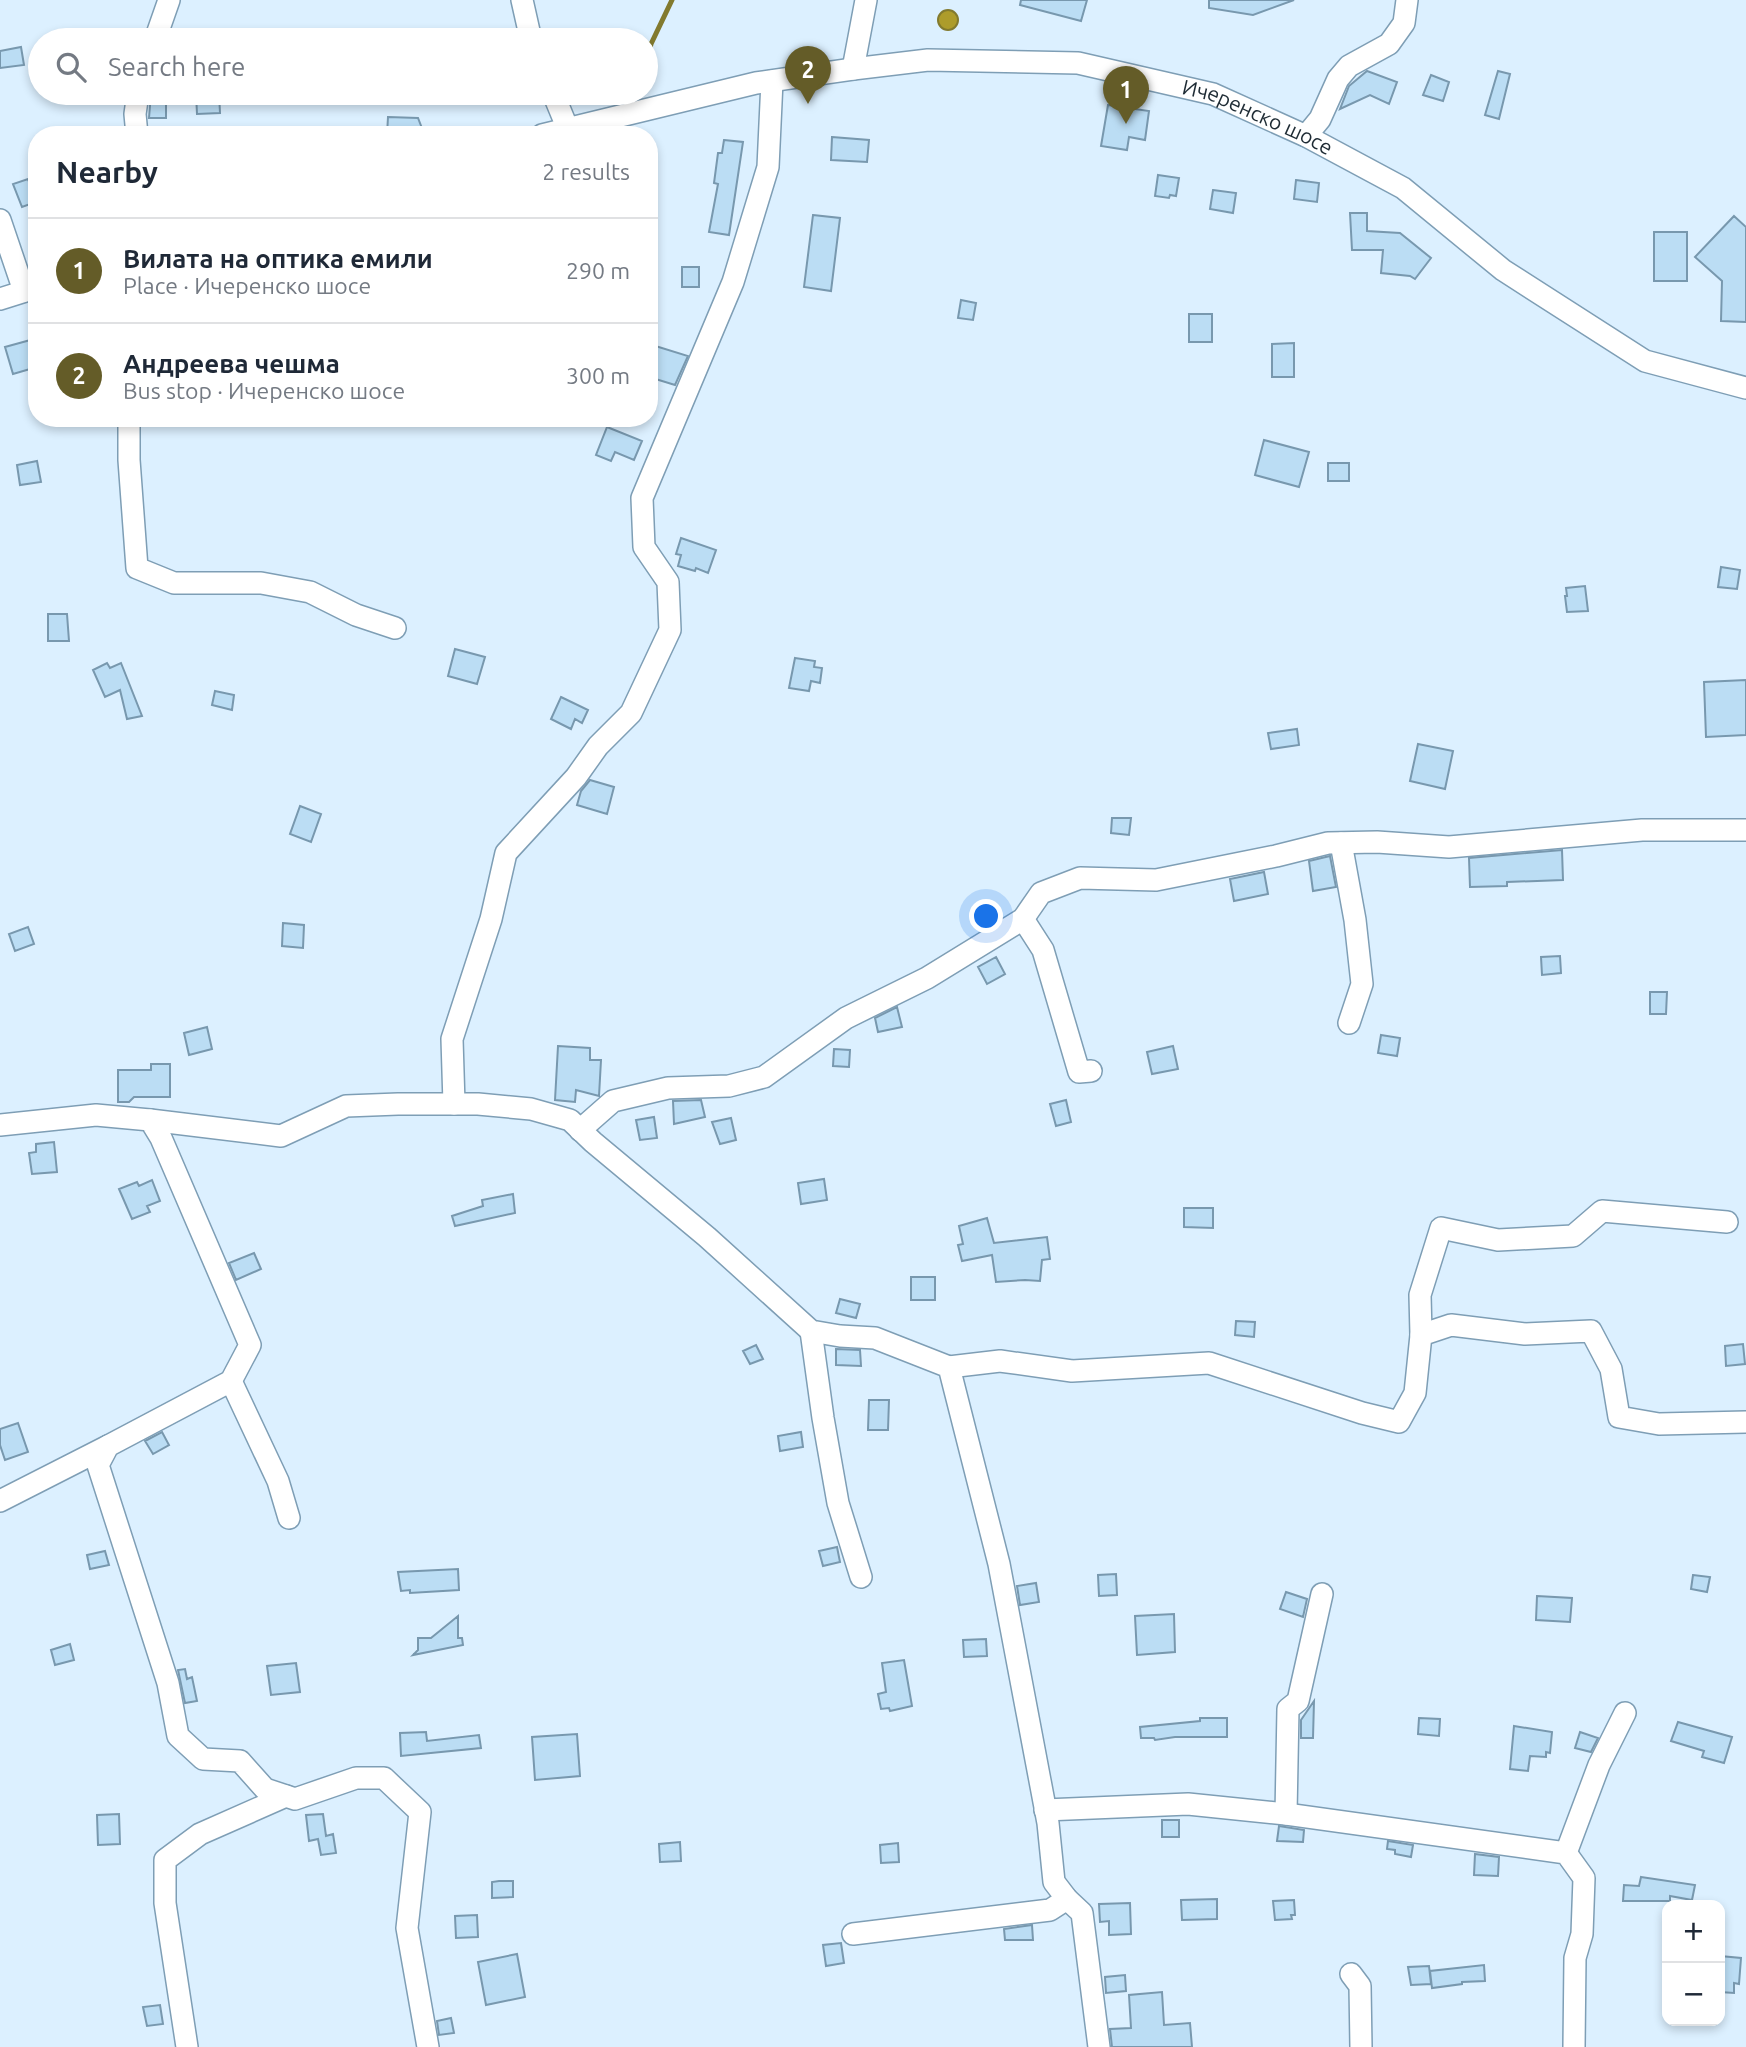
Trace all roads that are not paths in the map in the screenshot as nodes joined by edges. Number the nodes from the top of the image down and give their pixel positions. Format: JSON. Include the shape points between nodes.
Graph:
{"nodes":[{"id":1,"x":169,"y":0,"type":"edge"},
{"id":2,"x":522,"y":0,"type":"edge"},
{"id":3,"x":866,"y":0,"type":"edge"},
{"id":4,"x":1407,"y":0,"type":"edge"},
{"id":5,"x":159,"y":28,"type":"edge"},
{"id":6,"x":528,"y":28,"type":"edge"},
{"id":7,"x":853,"y":69,"type":"junction"},
{"id":8,"x":772,"y":81,"type":"junction"},
{"id":9,"x":136,"y":105,"type":"edge"},
{"id":10,"x":558,"y":105,"type":"edge"},
{"id":11,"x":136,"y":126,"type":"edge"},
{"id":12,"x":567,"y":126,"type":"edge"},
{"id":13,"x":571,"y":126,"type":"edge"},
{"id":14,"x":1306,"y":135,"type":"junction"},
{"id":15,"x":0,"y":220,"type":"edge"},
{"id":16,"x":28,"y":284,"type":"edge"},
{"id":17,"x":28,"y":290,"type":"edge"},
{"id":18,"x":0,"y":299,"type":"edge"},
{"id":19,"x":1746,"y":388,"type":"edge"},
{"id":20,"x":129,"y":427,"type":"edge"},
{"id":21,"x":395,"y":628,"type":"dead end"},
{"id":22,"x":1746,"y":830,"type":"edge"},
{"id":23,"x":1341,"y":843,"type":"junction"},
{"id":24,"x":1023,"y":919,"type":"junction"},
{"id":25,"x":1349,"y":1023,"type":"dead end"},
{"id":26,"x":1091,"y":1071,"type":"dead end"},
{"id":27,"x":454,"y":1104,"type":"junction"},
{"id":28,"x":150,"y":1121,"type":"junction"},
{"id":29,"x":0,"y":1125,"type":"edge"},
{"id":30,"x":580,"y":1130,"type":"junction"},
{"id":31,"x":1727,"y":1222,"type":"dead end"},
{"id":32,"x":811,"y":1331,"type":"junction"},
{"id":33,"x":1421,"y":1335,"type":"junction"},
{"id":34,"x":949,"y":1367,"type":"junction"},
{"id":35,"x":231,"y":1381,"type":"junction"},
{"id":36,"x":1746,"y":1422,"type":"edge"},
{"id":37,"x":108,"y":1446,"type":"junction"},
{"id":38,"x":0,"y":1501,"type":"edge"},
{"id":39,"x":289,"y":1518,"type":"dead end"},
{"id":40,"x":861,"y":1577,"type":"dead end"},
{"id":41,"x":1322,"y":1594,"type":"dead end"},
{"id":42,"x":1625,"y":1713,"type":"dead end"},
{"id":43,"x":286,"y":1796,"type":"junction"},
{"id":44,"x":1045,"y":1810,"type":"junction"},
{"id":45,"x":1286,"y":1814,"type":"junction"},
{"id":46,"x":1566,"y":1853,"type":"junction"},
{"id":47,"x":1067,"y":1899,"type":"junction"},
{"id":48,"x":853,"y":1934,"type":"dead end"},
{"id":49,"x":1351,"y":1974,"type":"dead end"},
{"id":50,"x":187,"y":2047,"type":"edge"},
{"id":51,"x":428,"y":2047,"type":"edge"},
{"id":52,"x":1099,"y":2047,"type":"edge"},
{"id":53,"x":1361,"y":2047,"type":"edge"},
{"id":54,"x":1574,"y":2047,"type":"edge"}],
"edges":[{"from":1,"to":5,"type":"street"},
{"from":2,"to":6,"type":"street"},
{"from":3,"to":7,"type":"street"},
{"from":4,"to":14,"type":"street","via":[[1404,23],[1390,44],[1349,66]]},
{"from":7,"to":8,"type":"street","name":"Ичеренско шосе"},
{"from":7,"to":14,"type":"street","name":"Ичеренско шосе","via":[[928,60],[1078,64],[1213,94]]},
{"from":8,"to":13,"type":"street","name":"Ичеренско шосе"},
{"from":8,"to":27,"type":"street","via":[[768,167],[733,282],[642,498],[644,547],[668,582],[670,630],[631,713],[506,853],[491,919],[452,1039]]},
{"from":9,"to":11,"type":"street"},
{"from":10,"to":12,"type":"street"},
{"from":14,"to":19,"type":"street","name":"Ичеренско шосе","via":[[1403,188],[1503,270],[1645,361]]},
{"from":15,"to":16,"type":"street"},
{"from":17,"to":18,"type":"street"},
{"from":20,"to":21,"type":"street","via":[[137,568],[174,583],[261,583],[310,592]]},
{"from":22,"to":23,"type":"street","via":[[1642,830],[1449,847]]},
{"from":23,"to":24,"type":"street","via":[[1156,880],[1080,878],[1041,893]]},
{"from":23,"to":25,"type":"street","via":[[1362,984]]},
{"from":24,"to":26,"type":"street","via":[[1043,950],[1079,1072]]},
{"from":24,"to":30,"type":"street","via":[[927,978],[846,1018],[764,1077],[729,1086],[668,1088],[613,1101]]},
{"from":27,"to":28,"type":"street","via":[[346,1106],[281,1136]]},
{"from":27,"to":30,"type":"street","via":[[531,1109],[570,1121]]},
{"from":28,"to":29,"type":"street","via":[[96,1115]]},
{"from":28,"to":35,"type":"street","via":[[250,1345]]},
{"from":30,"to":32,"type":"street"},
{"from":31,"to":33,"type":"street","via":[[1602,1211],[1573,1236],[1497,1240],[1441,1228],[1420,1295]]},
{"from":32,"to":34,"type":"street","via":[[875,1338]]},
{"from":32,"to":40,"type":"street","via":[[838,1503]]},
{"from":33,"to":34,"type":"street","via":[[1415,1393],[1399,1422],[1209,1363],[1072,1371],[1000,1361]]},
{"from":33,"to":36,"type":"street","via":[[1451,1325],[1525,1334],[1591,1331],[1611,1369],[1619,1417],[1659,1424]]},
{"from":34,"to":44,"type":"street","via":[[999,1563]]},
{"from":35,"to":37,"type":"street"},
{"from":35,"to":39,"type":"street","via":[[278,1481]]},
{"from":37,"to":38,"type":"street"},
{"from":37,"to":43,"type":"street","via":[[97,1465],[167,1683],[178,1736],[203,1759],[240,1761],[265,1789]]},
{"from":41,"to":45,"type":"street","via":[[1298,1701],[1288,1709]]},
{"from":42,"to":46,"type":"street","via":[[1599,1765]]},
{"from":43,"to":50,"type":"street","via":[[200,1834],[165,1860],[165,1903]]},
{"from":43,"to":51,"type":"street","via":[[295,1799],[356,1778],[384,1778],[420,1812],[407,1928]]},
{"from":44,"to":45,"type":"street","via":[[1188,1804]]},
{"from":44,"to":47,"type":"street","via":[[1054,1882]]},
{"from":45,"to":46,"type":"street"},
{"from":46,"to":54,"type":"street","via":[[1584,1878],[1583,1934],[1575,1958]]},
{"from":47,"to":48,"type":"street","via":[[1050,1910]]},
{"from":47,"to":52,"type":"street","via":[[1082,1913]]},
{"from":49,"to":53,"type":"street","via":[[1360,1986]]}]}
